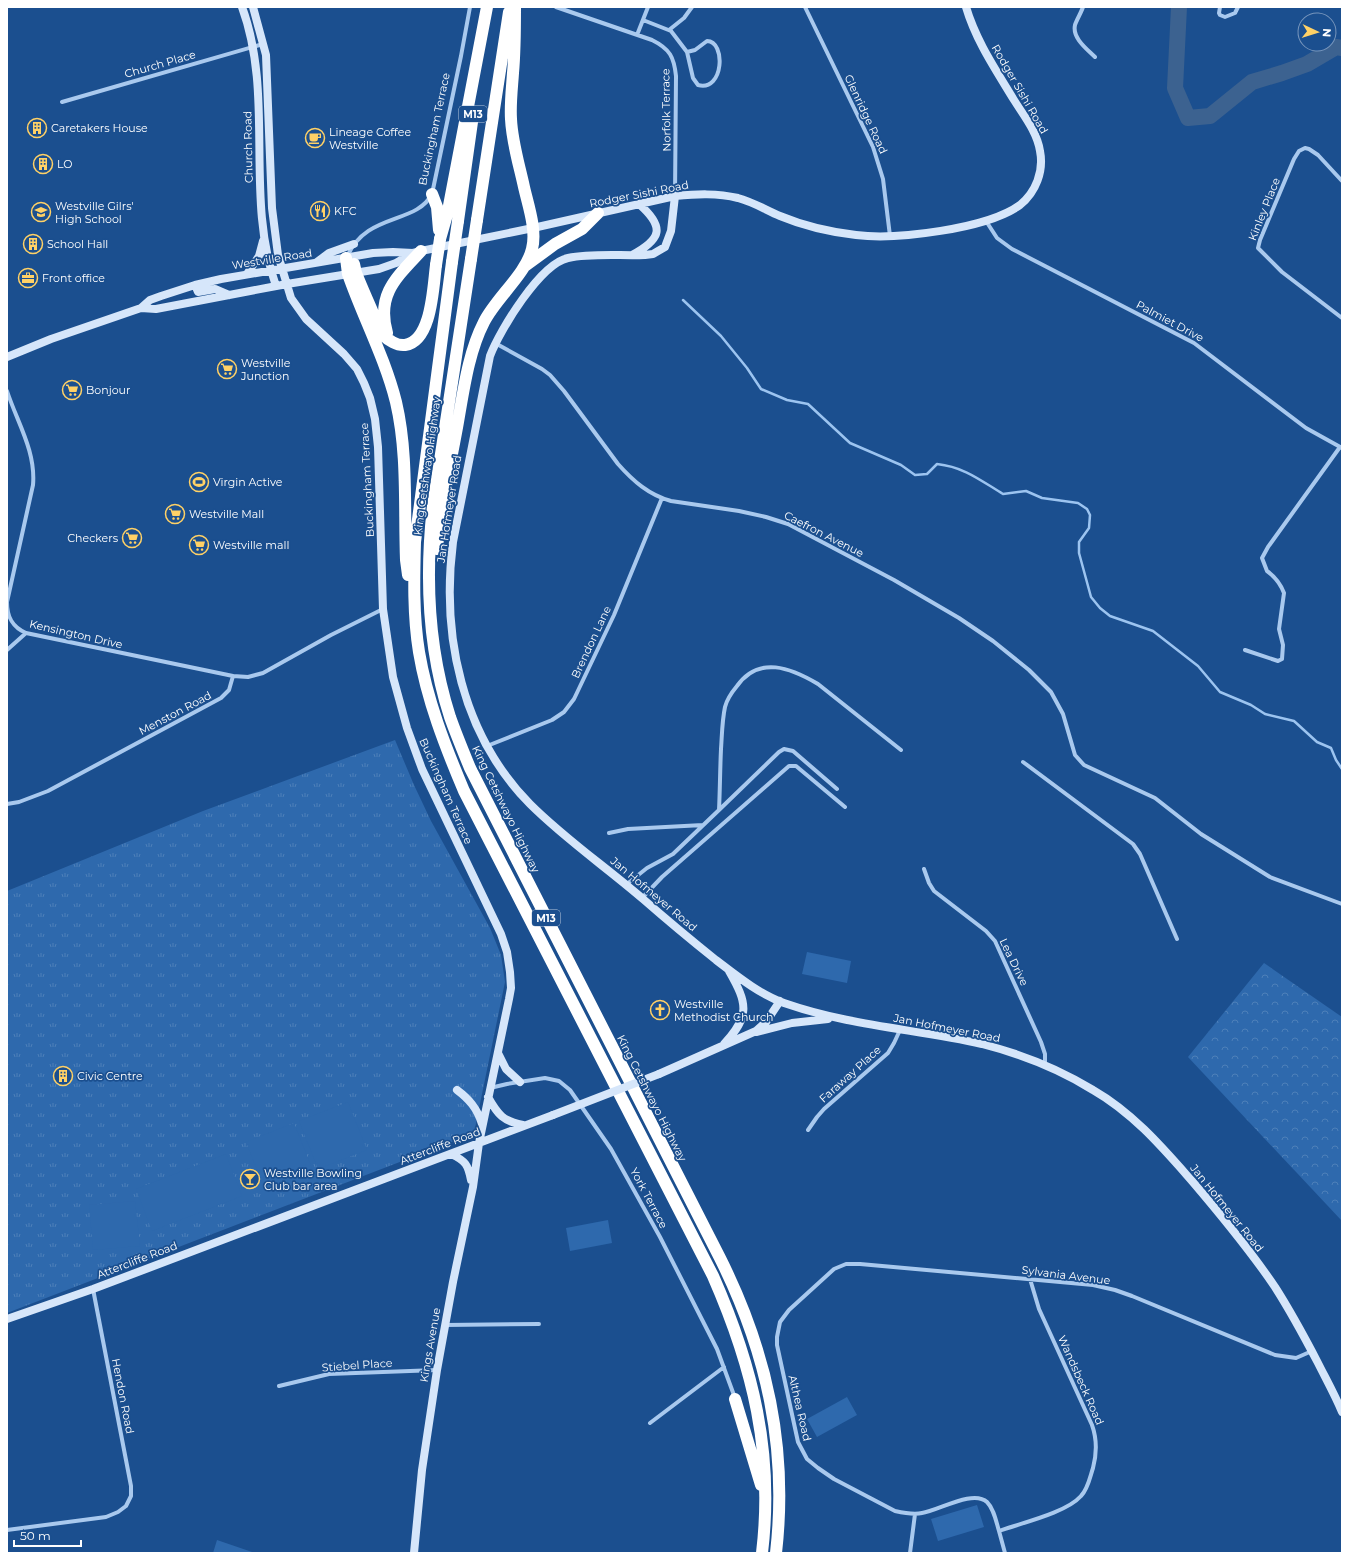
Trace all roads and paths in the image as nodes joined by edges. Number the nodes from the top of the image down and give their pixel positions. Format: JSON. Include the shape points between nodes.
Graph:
{"nodes":[{"id":1,"x":242,"y":7,"type":"edge"},
{"id":2,"x":253,"y":7,"type":"edge"},
{"id":3,"x":470,"y":7,"type":"edge"},
{"id":4,"x":487,"y":7,"type":"edge"},
{"id":5,"x":510,"y":7,"type":"edge"},
{"id":6,"x":515,"y":7,"type":"edge"},
{"id":7,"x":556,"y":7,"type":"edge"},
{"id":8,"x":648,"y":7,"type":"edge"},
{"id":9,"x":692,"y":7,"type":"edge"},
{"id":10,"x":804,"y":7,"type":"edge"},
{"id":11,"x":966,"y":7,"type":"edge"},
{"id":12,"x":1083,"y":7,"type":"edge"},
{"id":13,"x":1220,"y":7,"type":"edge"},
{"id":14,"x":1238,"y":7,"type":"edge"},
{"id":15,"x":643,"y":20,"type":"junction"},
{"id":16,"x":669,"y":30,"type":"junction"},
{"id":17,"x":637,"y":35,"type":"junction"},
{"id":18,"x":263,"y":44,"type":"junction"},
{"id":19,"x":254,"y":47,"type":"junction"},
{"id":20,"x":687,"y":52,"type":"junction"},
{"id":21,"x":1095,"y":57,"type":"dead end"},
{"id":22,"x":62,"y":102,"type":"dead end"},
{"id":23,"x":1342,"y":181,"type":"edge"},
{"id":24,"x":432,"y":194,"type":"junction"},
{"id":25,"x":675,"y":196,"type":"junction"},
{"id":26,"x":639,"y":204,"type":"junction"},
{"id":27,"x":598,"y":213,"type":"junction"},
{"id":28,"x":986,"y":220,"type":"junction"},
{"id":29,"x":533,"y":228,"type":"junction"},
{"id":30,"x":264,"y":235,"type":"junction"},
{"id":31,"x":890,"y":236,"type":"junction"},
{"id":32,"x":440,"y":239,"type":"junction"},
{"id":33,"x":354,"y":244,"type":"junction"},
{"id":34,"x":417,"y":252,"type":"junction"},
{"id":35,"x":630,"y":256,"type":"junction"},
{"id":36,"x":350,"y":257,"type":"junction"},
{"id":37,"x":316,"y":262,"type":"junction"},
{"id":38,"x":523,"y":268,"type":"junction"},
{"id":39,"x":282,"y":269,"type":"junction"},
{"id":40,"x":271,"y":271,"type":"junction"},
{"id":41,"x":247,"y":274,"type":"junction"},
{"id":42,"x":352,"y":274,"type":"junction"},
{"id":43,"x":287,"y":284,"type":"junction"},
{"id":44,"x":195,"y":285,"type":"junction"},
{"id":45,"x":276,"y":286,"type":"junction"},
{"id":46,"x":229,"y":295,"type":"junction"},
{"id":47,"x":291,"y":298,"type":"junction"},
{"id":48,"x":141,"y":308,"type":"junction"},
{"id":49,"x":1342,"y":318,"type":"edge"},
{"id":50,"x":390,"y":340,"type":"junction"},
{"id":51,"x":495,"y":343,"type":"junction"},
{"id":52,"x":7,"y":357,"type":"edge"},
{"id":53,"x":7,"y":390,"type":"edge"},
{"id":54,"x":1341,"y":447,"type":"edge"},
{"id":55,"x":662,"y":498,"type":"junction"},
{"id":56,"x":382,"y":609,"type":"junction"},
{"id":57,"x":7,"y":611,"type":"edge"},
{"id":58,"x":415,"y":615,"type":"junction"},
{"id":59,"x":26,"y":633,"type":"junction"},
{"id":60,"x":7,"y":650,"type":"edge"},
{"id":61,"x":1245,"y":650,"type":"dead end"},
{"id":62,"x":438,"y":668,"type":"junction"},
{"id":63,"x":233,"y":676,"type":"junction"},
{"id":64,"x":487,"y":746,"type":"junction"},
{"id":65,"x":901,"y":750,"type":"dead end"},
{"id":66,"x":1023,"y":762,"type":"dead end"},
{"id":67,"x":837,"y":789,"type":"dead end"},
{"id":68,"x":7,"y":804,"type":"edge"},
{"id":69,"x":845,"y":807,"type":"dead end"},
{"id":70,"x":719,"y":810,"type":"junction"},
{"id":71,"x":704,"y":825,"type":"junction"},
{"id":72,"x":609,"y":833,"type":"dead end"},
{"id":73,"x":924,"y":869,"type":"dead end"},
{"id":74,"x":627,"y":884,"type":"junction"},
{"id":75,"x":642,"y":898,"type":"junction"},
{"id":76,"x":1342,"y":904,"type":"edge"},
{"id":77,"x":1178,"y":939,"type":"dead end"},
{"id":78,"x":727,"y":969,"type":"junction"},
{"id":79,"x":780,"y":1001,"type":"junction"},
{"id":80,"x":835,"y":1018,"type":"junction"},
{"id":81,"x":900,"y":1030,"type":"junction"},
{"id":82,"x":750,"y":1034,"type":"junction"},
{"id":83,"x":721,"y":1048,"type":"junction"},
{"id":84,"x":498,"y":1053,"type":"junction"},
{"id":85,"x":1044,"y":1064,"type":"junction"},
{"id":86,"x":520,"y":1082,"type":"junction"},
{"id":87,"x":490,"y":1088,"type":"junction"},
{"id":88,"x":457,"y":1090,"type":"dead end"},
{"id":89,"x":488,"y":1097,"type":"junction"},
{"id":90,"x":524,"y":1125,"type":"junction"},
{"id":91,"x":482,"y":1126,"type":"junction"},
{"id":92,"x":808,"y":1130,"type":"dead end"},
{"id":93,"x":479,"y":1143,"type":"junction"},
{"id":94,"x":451,"y":1154,"type":"junction"},
{"id":95,"x":473,"y":1187,"type":"junction"},
{"id":96,"x":852,"y":1264,"type":"joint"},
{"id":97,"x":1030,"y":1279,"type":"junction"},
{"id":98,"x":93,"y":1289,"type":"junction"},
{"id":99,"x":7,"y":1319,"type":"edge"},
{"id":100,"x":539,"y":1324,"type":"dead end"},
{"id":101,"x":445,"y":1325,"type":"junction"},
{"id":102,"x":1312,"y":1351,"type":"junction"},
{"id":103,"x":724,"y":1367,"type":"junction"},
{"id":104,"x":437,"y":1370,"type":"junction"},
{"id":105,"x":279,"y":1386,"type":"dead end"},
{"id":106,"x":735,"y":1399,"type":"joint"},
{"id":107,"x":1342,"y":1412,"type":"edge"},
{"id":108,"x":650,"y":1423,"type":"dead end"},
{"id":109,"x":765,"y":1499,"type":"junction"},
{"id":110,"x":915,"y":1514,"type":"junction"},
{"id":111,"x":7,"y":1530,"type":"edge"},
{"id":112,"x":999,"y":1531,"type":"junction"},
{"id":113,"x":414,"y":1553,"type":"edge"},
{"id":114,"x":762,"y":1553,"type":"edge"},
{"id":115,"x":776,"y":1553,"type":"edge"},
{"id":116,"x":910,"y":1553,"type":"edge"},
{"id":117,"x":1005,"y":1553,"type":"edge"}],
"edges":[{"from":1,"to":19,"type":"street","name":"Church Road"},
{"from":2,"to":18,"type":"street","name":"Church Road"},
{"from":3,"to":24,"type":"street","name":"Buckingham Terrace"},
{"from":4,"to":32,"type":"highway","via":[[448,211]]},
{"from":4,"to":58,"type":"highway","name":"King Cetshwayo Highway","number":"M13","bridge":true,"via":[[415,542]]},
{"from":5,"to":62,"type":"highway","name":"King Cetshwayo Highway","number":"M13","bridge":true,"via":[[433,506],[429,600]]},
{"from":6,"to":29,"type":"highway","via":[[510,118]]},
{"from":7,"to":17,"type":"street","name":"Norfolk Terrace"},
{"from":8,"to":15,"type":"street"},
{"from":9,"to":16,"type":"street","via":[[684,18]]},
{"from":10,"to":31,"type":"street","name":"Glenridge Road","via":[[873,147],[883,179]]},
{"from":11,"to":28,"type":"street","name":"Rodger Sishi Road","via":[[985,53],[1032,128],[1041,153],[1038,181],[1026,200],[1015,208]]},
{"from":12,"to":21,"type":"street","via":[[1075,30],[1078,38]]},
{"from":13,"to":14,"type":"street","via":[[1220,15],[1225,17],[1235,13]]},
{"from":15,"to":16,"type":"street"},
{"from":15,"to":17,"type":"street"},
{"from":16,"to":20,"type":"street"},
{"from":17,"to":25,"type":"street","name":"Norfolk Terrace","via":[[660,44],[673,58],[676,76]]},
{"from":18,"to":19,"type":"street","name":"Church Place"},
{"from":18,"to":39,"type":"street","name":"Church Road","via":[[272,208]]},
{"from":19,"to":22,"type":"street","name":"Church Place"},
{"from":19,"to":30,"type":"street","name":"Church Road"},
{"from":20,"to":20,"type":"street","via":[[695,50],[707,41],[715,45],[719,68],[711,83],[704,86],[696,84]]},
{"from":23,"to":49,"type":"street","name":"Kinley Place","via":[[1313,151],[1305,148],[1299,151],[1258,248],[1282,272]]},
{"from":24,"to":32,"type":"highway","via":[[437,207]]},
{"from":24,"to":33,"type":"street","name":"Buckingham Terrace","via":[[420,208],[373,228]]},
{"from":25,"to":26,"type":"street","name":"Rodger Sishi Road"},
{"from":25,"to":31,"type":"street","name":"Rodger Sishi Road","via":[[706,194],[732,197],[789,220],[820,229],[856,235]]},
{"from":25,"to":35,"type":"street","name":"Jan Hofmeyer Road","via":[[671,231],[665,247],[653,254]]},
{"from":26,"to":27,"type":"street","name":"Rodger Sishi Road"},
{"from":26,"to":35,"type":"street","via":[[655,222],[656,233],[651,243]]},
{"from":27,"to":29,"type":"street","name":"Rodger Sishi Road"},
{"from":27,"to":38,"type":"highway","via":[[582,229],[555,244]]},
{"from":28,"to":31,"type":"street","name":"Rodger Sishi Road","via":[[946,230]]},
{"from":28,"to":54,"type":"street","name":"Palmiet Drive","via":[[997,238],[1012,249],[1194,343],[1306,428]]},
{"from":29,"to":34,"type":"street","name":"Westville Road"},
{"from":29,"to":38,"type":"highway","via":[[534,242]]},
{"from":30,"to":40,"type":"street","name":"Church Road"},
{"from":30,"to":41,"type":"street","via":[[261,251]]},
{"from":32,"to":50,"type":"highway","bridge":true,"via":[[425,328],[412,343],[402,345]]},
{"from":33,"to":36,"type":"street","name":"Buckingham Terrace"},
{"from":33,"to":37,"type":"street","via":[[329,253]]},
{"from":34,"to":36,"type":"street","name":"Westville Road","via":[[384,252]]},
{"from":34,"to":42,"type":"street","name":"Westville Road","via":[[391,265]]},
{"from":34,"to":50,"type":"highway","via":[[394,280],[386,297],[384,319]]},
{"from":35,"to":51,"type":"street","name":"Jan Hofmeyer Road","via":[[576,257],[559,261],[535,284]]},
{"from":36,"to":37,"type":"street","name":"Westville Road"},
{"from":36,"to":42,"type":"highway"},
{"from":37,"to":39,"type":"street","name":"Westville Road"},
{"from":38,"to":62,"type":"highway","via":[[484,321],[471,359],[438,540],[435,571]]},
{"from":39,"to":40,"type":"street","name":"Westville Road"},
{"from":39,"to":43,"type":"street","name":"Church Road"},
{"from":40,"to":41,"type":"street","name":"Westville Road"},
{"from":40,"to":45,"type":"street","name":"Church Road"},
{"from":41,"to":44,"type":"street","name":"Westville Road"},
{"from":42,"to":43,"type":"street","name":"Westville Road"},
{"from":42,"to":50,"type":"highway","via":[[384,335]]},
{"from":42,"to":58,"type":"highway","via":[[390,382],[399,420],[404,460],[406,560]]},
{"from":43,"to":45,"type":"street","name":"Westville Road"},
{"from":43,"to":47,"type":"street","name":"Buckingham Terrace"},
{"from":44,"to":46,"type":"street","via":[[198,292],[215,289]]},
{"from":44,"to":48,"type":"street","name":"Westville Road","via":[[150,300]]},
{"from":45,"to":46,"type":"street","name":"Westville Road"},
{"from":45,"to":47,"type":"street","name":"Buckingham Terrace"},
{"from":46,"to":48,"type":"street","name":"Westville Road","via":[[156,309]]},
{"from":47,"to":56,"type":"street","name":"Buckingham Terrace","via":[[306,319],[344,354],[356,369],[370,398],[378,447]]},
{"from":48,"to":52,"type":"street","name":"Westville Road"},
{"from":51,"to":55,"type":"street","name":"Caefron Avenue","via":[[550,375],[628,476],[639,486]]},
{"from":51,"to":64,"type":"street","name":"Jan Hofmeyer Road","via":[[486,370],[455,526],[450,586],[452,632],[459,675],[469,710]]},
{"from":53,"to":57,"type":"street","name":"Kensington Drive","via":[[33,459],[34,471],[34,485]]},
{"from":54,"to":61,"type":"street","via":[[1262,558],[1267,571],[1284,593],[1279,629],[1284,651],[1282,659],[1278,661]]},
{"from":55,"to":64,"type":"street","name":"Brendon Lane","via":[[614,615],[568,708],[552,720]]},
{"from":55,"to":76,"type":"street","name":"Caefron Avenue","via":[[778,520],[894,580],[959,618],[993,640],[1042,682],[1056,699],[1075,756],[1084,765],[1155,798],[1201,834],[1270,877]]},
{"from":56,"to":63,"type":"street","via":[[263,674]]},
{"from":56,"to":84,"type":"street","name":"Buckingham Terrace","via":[[393,677],[413,747],[496,921],[507,952],[511,988]]},
{"from":57,"to":59,"type":"street","name":"Kensington Drive","via":[[12,623]]},
{"from":58,"to":109,"type":"highway","name":"King Cetshwayo Highway","number":"M13","via":[[425,681],[440,730],[464,791],[702,1255],[726,1307],[749,1372],[757,1408],[765,1471]]},
{"from":59,"to":60,"type":"street"},
{"from":59,"to":63,"type":"street","name":"Kensington Drive"},
{"from":62,"to":115,"type":"highway","name":"King Cetshwayo Highway","number":"M13","via":[[450,716],[470,768],[720,1258],[746,1316],[763,1372],[776,1429],[780,1502]]},
{"from":63,"to":68,"type":"street","name":"Menston Road","via":[[229,690],[221,698],[48,791]]},
{"from":64,"to":74,"type":"street","name":"Jan Hofmeyer Road","via":[[499,768],[528,802],[556,828]]},
{"from":65,"to":70,"type":"street","via":[[818,684],[804,676],[781,668],[756,670],[739,682],[725,706]]},
{"from":66,"to":77,"type":"street","via":[[1133,844],[1140,854]]},
{"from":67,"to":70,"type":"street","via":[[793,751],[784,749]]},
{"from":69,"to":75,"type":"street","via":[[796,766],[789,766],[662,877]]},
{"from":70,"to":71,"type":"street"},
{"from":71,"to":72,"type":"street","via":[[628,829]]},
{"from":71,"to":74,"type":"street","via":[[673,854],[647,868]]},
{"from":73,"to":85,"type":"street","name":"Lea Drive","via":[[934,891],[986,931],[995,941],[1042,1042]]},
{"from":74,"to":75,"type":"street","name":"Jan Hofmeyer Road"},
{"from":75,"to":78,"type":"street","name":"Jan Hofmeyer Road"},
{"from":78,"to":79,"type":"street","name":"Jan Hofmeyer Road"},
{"from":78,"to":83,"type":"street","via":[[743,1000],[743,1014],[738,1028]]},
{"from":79,"to":80,"type":"street","name":"Jan Hofmeyer Road"},
{"from":79,"to":82,"type":"street","name":"Attercliffe Road","via":[[766,1022]]},
{"from":80,"to":81,"type":"street","name":"Jan Hofmeyer Road"},
{"from":80,"to":82,"type":"street","via":[[774,1026]]},
{"from":81,"to":85,"type":"street","name":"Jan Hofmeyer Road","via":[[979,1044],[1012,1052]]},
{"from":81,"to":92,"type":"street","name":"Faraway Place","via":[[888,1053],[824,1109]]},
{"from":82,"to":83,"type":"street","name":"Attercliffe Road"},
{"from":83,"to":90,"type":"street","name":"Attercliffe Road","bridge":true},
{"from":84,"to":86,"type":"street","via":[[506,1069]]},
{"from":84,"to":87,"type":"street","name":"Buckingham Terrace"},
{"from":85,"to":102,"type":"street","name":"Jan Hofmeyer Road","via":[[1115,1104],[1164,1149],[1253,1256],[1288,1307]]},
{"from":86,"to":87,"type":"street","name":"York Terrace"},
{"from":86,"to":103,"type":"street","name":"York Terrace","via":[[545,1078],[559,1080],[570,1090],[621,1164],[708,1331]]},
{"from":87,"to":89,"type":"street","name":"Buckingham Terrace"},
{"from":88,"to":91,"type":"street","via":[[474,1105]]},
{"from":89,"to":90,"type":"street","via":[[501,1116],[509,1122]]},
{"from":89,"to":91,"type":"street","name":"Buckingham Terrace"},
{"from":90,"to":93,"type":"street","name":"Attercliffe Road"},
{"from":91,"to":93,"type":"street","name":"Buckingham Terrace"},
{"from":93,"to":94,"type":"street","name":"Attercliffe Road"},
{"from":93,"to":95,"type":"street","name":"Kings Avenue"},
{"from":94,"to":95,"type":"street","via":[[467,1165]]},
{"from":94,"to":98,"type":"street","name":"Attercliffe Road"},
{"from":95,"to":101,"type":"street","name":"Kings Avenue"},
{"from":96,"to":97,"type":"street","name":"Sylvania Avenue"},
{"from":96,"to":110,"type":"street","name":"Althea Road","via":[[840,1266],[829,1273],[789,1310],[780,1322],[777,1345],[798,1442],[808,1458],[834,1478],[895,1511]]},
{"from":97,"to":102,"type":"street","name":"Sylvania Avenue","via":[[1093,1285],[1115,1290],[1274,1355],[1296,1358]]},
{"from":97,"to":112,"type":"street","name":"Wandsbeck Road","via":[[1039,1309],[1092,1425],[1096,1452],[1086,1488],[1076,1501],[1061,1509]]},
{"from":98,"to":99,"type":"street","name":"Attercliffe Road"},
{"from":98,"to":111,"type":"street","name":"Hendon Road","via":[[131,1496],[126,1506],[106,1517]]},
{"from":100,"to":101,"type":"street"},
{"from":101,"to":104,"type":"street","name":"Kings Avenue"},
{"from":102,"to":107,"type":"street","name":"Jan Hofmeyer Road"},
{"from":103,"to":106,"type":"street","name":"York Terrace"},
{"from":103,"to":108,"type":"street"},
{"from":104,"to":105,"type":"street","name":"Stiebel Place","via":[[329,1374]]},
{"from":104,"to":113,"type":"street","name":"Kings Avenue","via":[[422,1470]]},
{"from":106,"to":109,"type":"highway"},
{"from":109,"to":114,"type":"highway","name":"King Cetshwayo Highway","number":"M13"},
{"from":110,"to":112,"type":"street","name":"Althea Road","via":[[964,1499],[977,1498],[986,1501]]},
{"from":110,"to":116,"type":"street"},
{"from":112,"to":117,"type":"street"}]}
